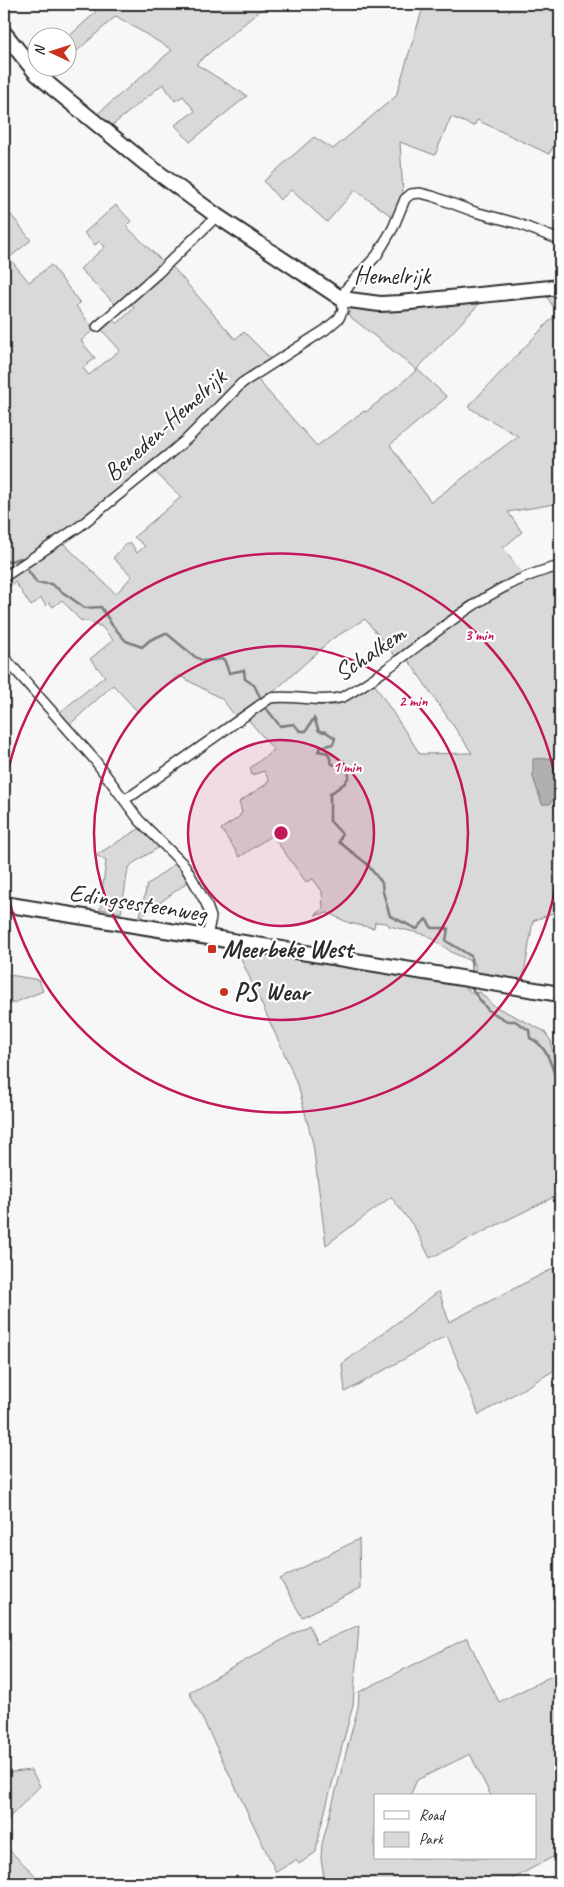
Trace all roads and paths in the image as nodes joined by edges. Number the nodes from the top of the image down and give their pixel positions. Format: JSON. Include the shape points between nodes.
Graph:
{"nodes":[{"id":1,"x":4,"y":33,"type":"edge"},
{"id":2,"x":217,"y":216,"type":"junction"},
{"id":3,"x":560,"y":240,"type":"edge"},
{"id":4,"x":560,"y":286,"type":"edge"},
{"id":5,"x":342,"y":299,"type":"junction"},
{"id":6,"x":97,"y":327,"type":"dead end"},
{"id":7,"x":560,"y":566,"type":"edge"},
{"id":8,"x":4,"y":577,"type":"edge"},
{"id":9,"x":4,"y":657,"type":"edge"},
{"id":10,"x":124,"y":799,"type":"junction"},
{"id":11,"x":4,"y":904,"type":"edge"},
{"id":12,"x":207,"y":937,"type":"junction"},
{"id":13,"x":560,"y":994,"type":"edge"}],
"edges":[{"from":1,"to":2,"type":"street","name":"Hemelrijk","via":[[37,74],[53,88],[145,163]]},
{"from":2,"to":5,"type":"street","name":"Hemelrijk"},
{"from":2,"to":6,"type":"street"},
{"from":3,"to":5,"type":"street","name":"Beneden-Hemelrijk","via":[[432,196],[411,194],[405,198],[393,228],[377,254]]},
{"from":4,"to":5,"type":"street","name":"Hemelrijk","via":[[400,303]]},
{"from":5,"to":8,"type":"street","name":"Beneden-Hemelrijk","via":[[343,310],[339,318],[242,383],[168,455],[80,526]]},
{"from":7,"to":10,"type":"street","name":"Schalkem","via":[[524,577],[495,592],[343,697],[333,700],[270,698]]},
{"from":9,"to":10,"type":"street","via":[[94,759]]},
{"from":10,"to":12,"type":"street","via":[[138,820],[185,866],[211,917]]},
{"from":11,"to":12,"type":"street","name":"Edingsesteenweg"},
{"from":12,"to":13,"type":"street","name":"Edingsesteenweg"}]}
